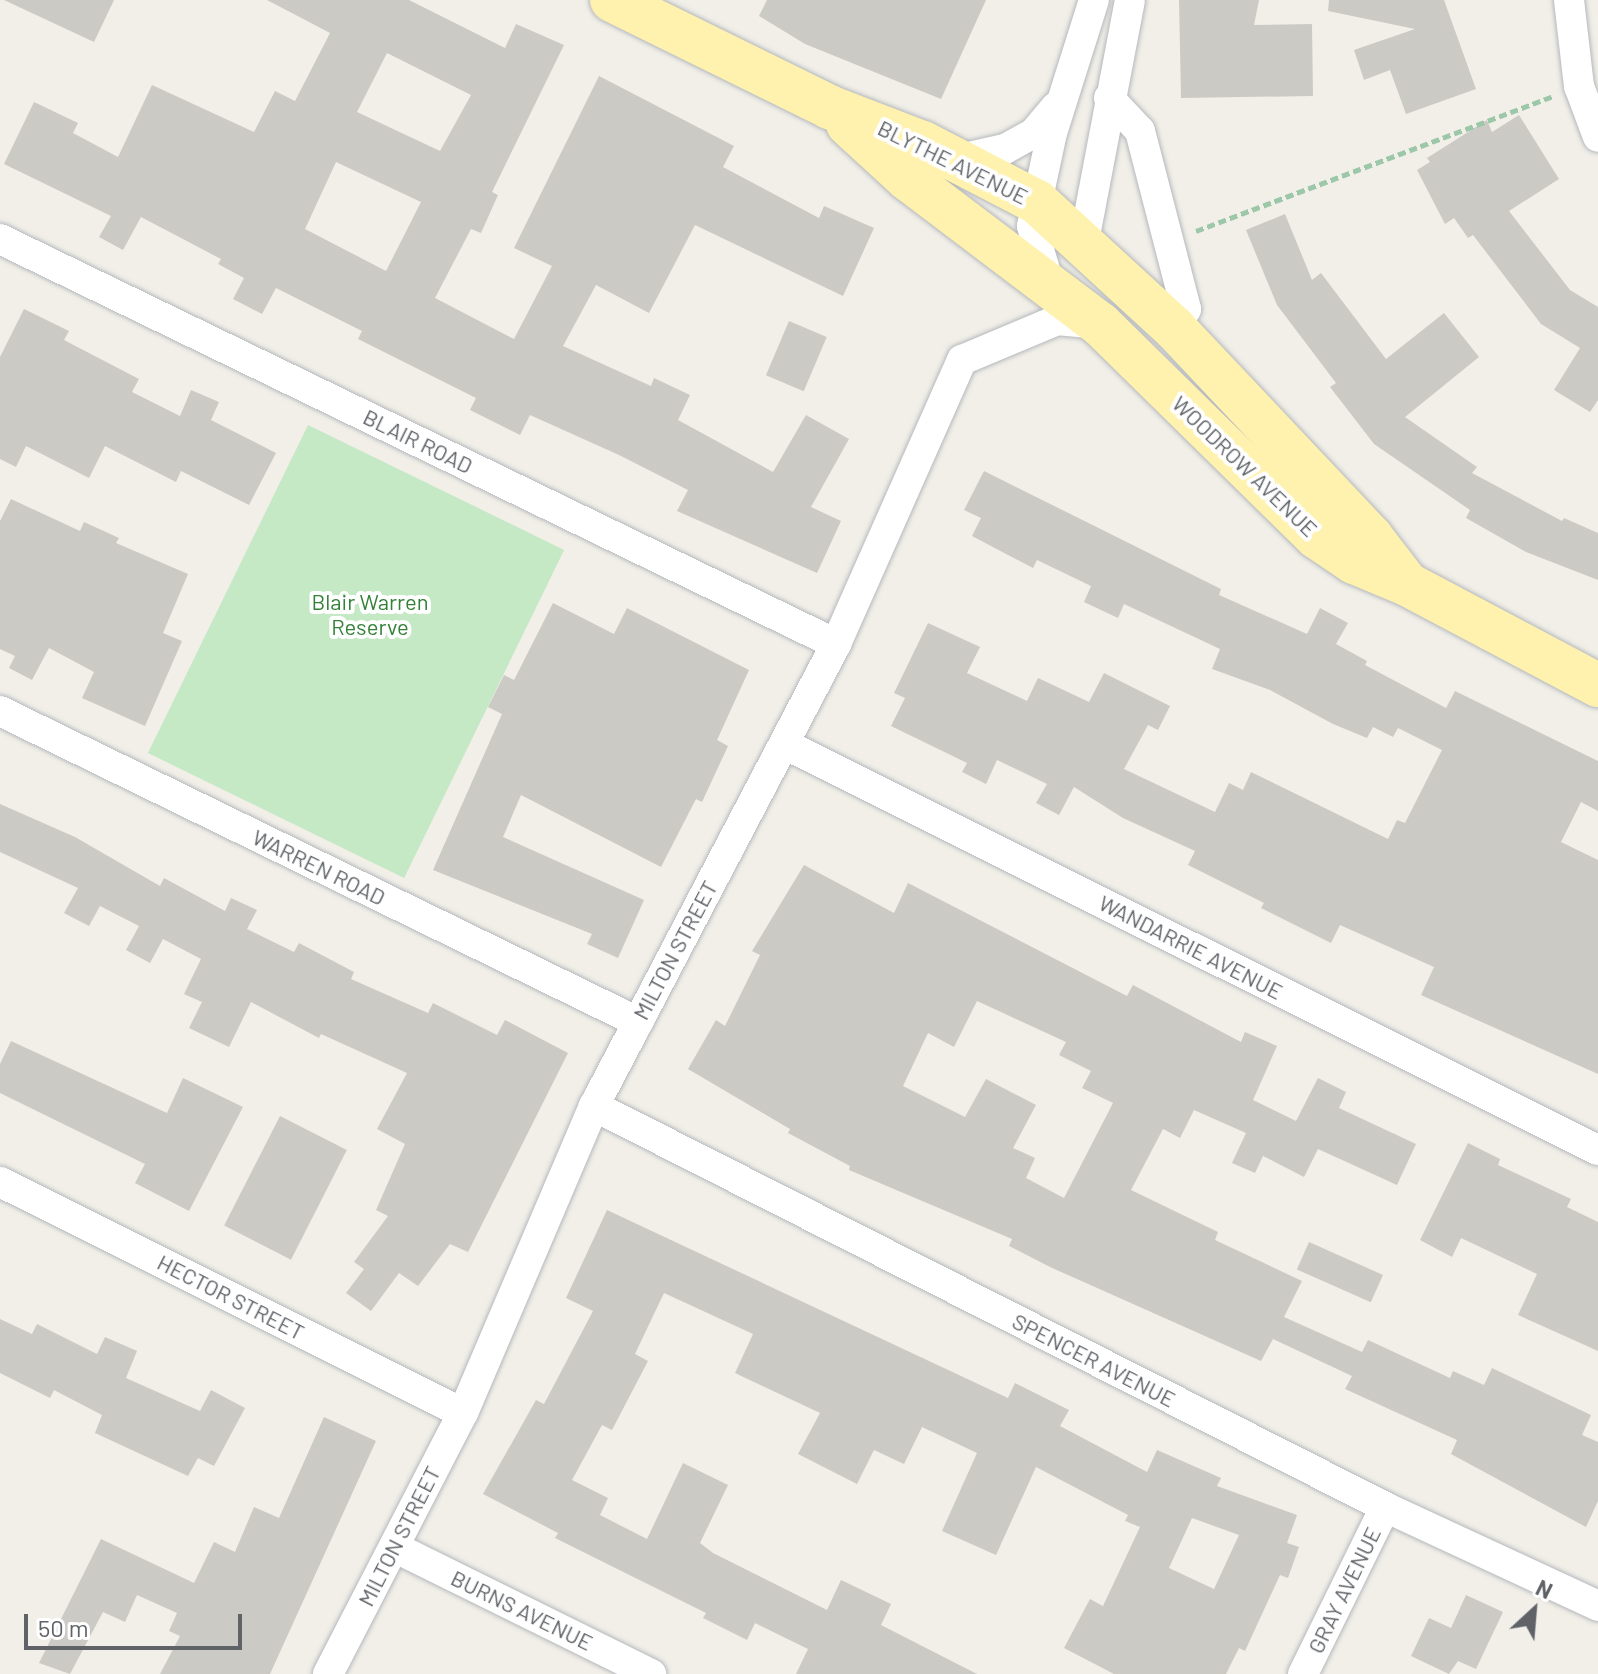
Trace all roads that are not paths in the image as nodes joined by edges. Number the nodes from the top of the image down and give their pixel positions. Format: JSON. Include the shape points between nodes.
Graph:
{"nodes":[{"id":1,"x":612,"y":0,"type":"edge"},
{"id":2,"x":1094,"y":0,"type":"edge"},
{"id":3,"x":1130,"y":0,"type":"edge"},
{"id":4,"x":1569,"y":0,"type":"edge"},
{"id":5,"x":1109,"y":98,"type":"junction"},
{"id":6,"x":1062,"y":100,"type":"junction"},
{"id":7,"x":829,"y":107,"type":"junction"},
{"id":8,"x":1598,"y":137,"type":"edge"},
{"id":9,"x":956,"y":160,"type":"junction"},
{"id":10,"x":1037,"y":202,"type":"junction"},
{"id":11,"x":0,"y":239,"type":"edge"},
{"id":12,"x":1084,"y":241,"type":"junction"},
{"id":13,"x":1048,"y":280,"type":"junction"},
{"id":14,"x":1100,"y":324,"type":"junction"},
{"id":15,"x":1175,"y":329,"type":"junction"},
{"id":16,"x":1407,"y":584,"type":"junction"},
{"id":17,"x":836,"y":644,"type":"junction"},
{"id":18,"x":1598,"y":685,"type":"edge"},
{"id":19,"x":0,"y":711,"type":"edge"},
{"id":20,"x":784,"y":744,"type":"junction"},
{"id":21,"x":638,"y":1022,"type":"junction"},
{"id":22,"x":594,"y":1106,"type":"junction"},
{"id":23,"x":1598,"y":1150,"type":"edge"},
{"id":24,"x":0,"y":1182,"type":"edge"},
{"id":25,"x":463,"y":1413,"type":"junction"},
{"id":26,"x":1385,"y":1507,"type":"junction"},
{"id":27,"x":394,"y":1547,"type":"junction"},
{"id":28,"x":1598,"y":1606,"type":"edge"},
{"id":29,"x":328,"y":1674,"type":"edge"},
{"id":30,"x":651,"y":1674,"type":"edge"},
{"id":31,"x":1303,"y":1674,"type":"edge"}],
"edges":[{"from":1,"to":7,"type":"main road","name":"BLYTHE AVENUE"},
{"from":2,"to":6,"type":"street"},
{"from":3,"to":5,"type":"street"},
{"from":4,"to":8,"type":"street","via":[[1579,86]]},
{"from":5,"to":12,"type":"street"},
{"from":5,"to":15,"type":"street","via":[[1140,131],[1186,309]]},
{"from":6,"to":9,"type":"street","via":[[1034,133],[1005,149]]},
{"from":6,"to":10,"type":"street"},
{"from":7,"to":9,"type":"main road","name":"BLYTHE AVENUE"},
{"from":7,"to":13,"type":"main road","name":"BLYTHE AVENUE","via":[[908,179]]},
{"from":9,"to":10,"type":"main road","name":"BLYTHE AVENUE"},
{"from":10,"to":12,"type":"main road","name":"BLYTHE AVENUE"},
{"from":10,"to":13,"type":"street","via":[[1032,226]]},
{"from":11,"to":17,"type":"street","name":"BLAIR ROAD"},
{"from":12,"to":15,"type":"main road","name":"BLYTHE AVENUE"},
{"from":13,"to":14,"type":"main road","name":"BLYTHE AVENUE"},
{"from":14,"to":16,"type":"main road","name":"WOODROW AVENUE","via":[[1317,537],[1354,562]]},
{"from":14,"to":17,"type":"street","name":"MILTON STREET","via":[[1057,320],[962,360]]},
{"from":15,"to":16,"type":"main road","name":"WOODROW AVENUE","via":[[1371,537]]},
{"from":16,"to":18,"type":"main road","name":"WOODROW AVENUE"},
{"from":17,"to":20,"type":"street","name":"MILTON STREET"},
{"from":19,"to":21,"type":"street","name":"WARREN ROAD"},
{"from":20,"to":21,"type":"street","name":"MILTON STREET"},
{"from":20,"to":23,"type":"street","name":"WANDARRIE AVENUE"},
{"from":21,"to":22,"type":"street","name":"MILTON STREET"},
{"from":22,"to":25,"type":"street","name":"MILTON STREET"},
{"from":22,"to":26,"type":"street","name":"SPENCER AVENUE"},
{"from":24,"to":25,"type":"street","name":"HECTOR STREET"},
{"from":25,"to":27,"type":"street","name":"MILTON STREET"},
{"from":26,"to":28,"type":"street","name":"SPENCER AVENUE"},
{"from":26,"to":31,"type":"street","name":"GRAY AVENUE"},
{"from":27,"to":29,"type":"street","name":"MILTON STREET"},
{"from":27,"to":30,"type":"street","name":"BURNS AVENUE"}]}
